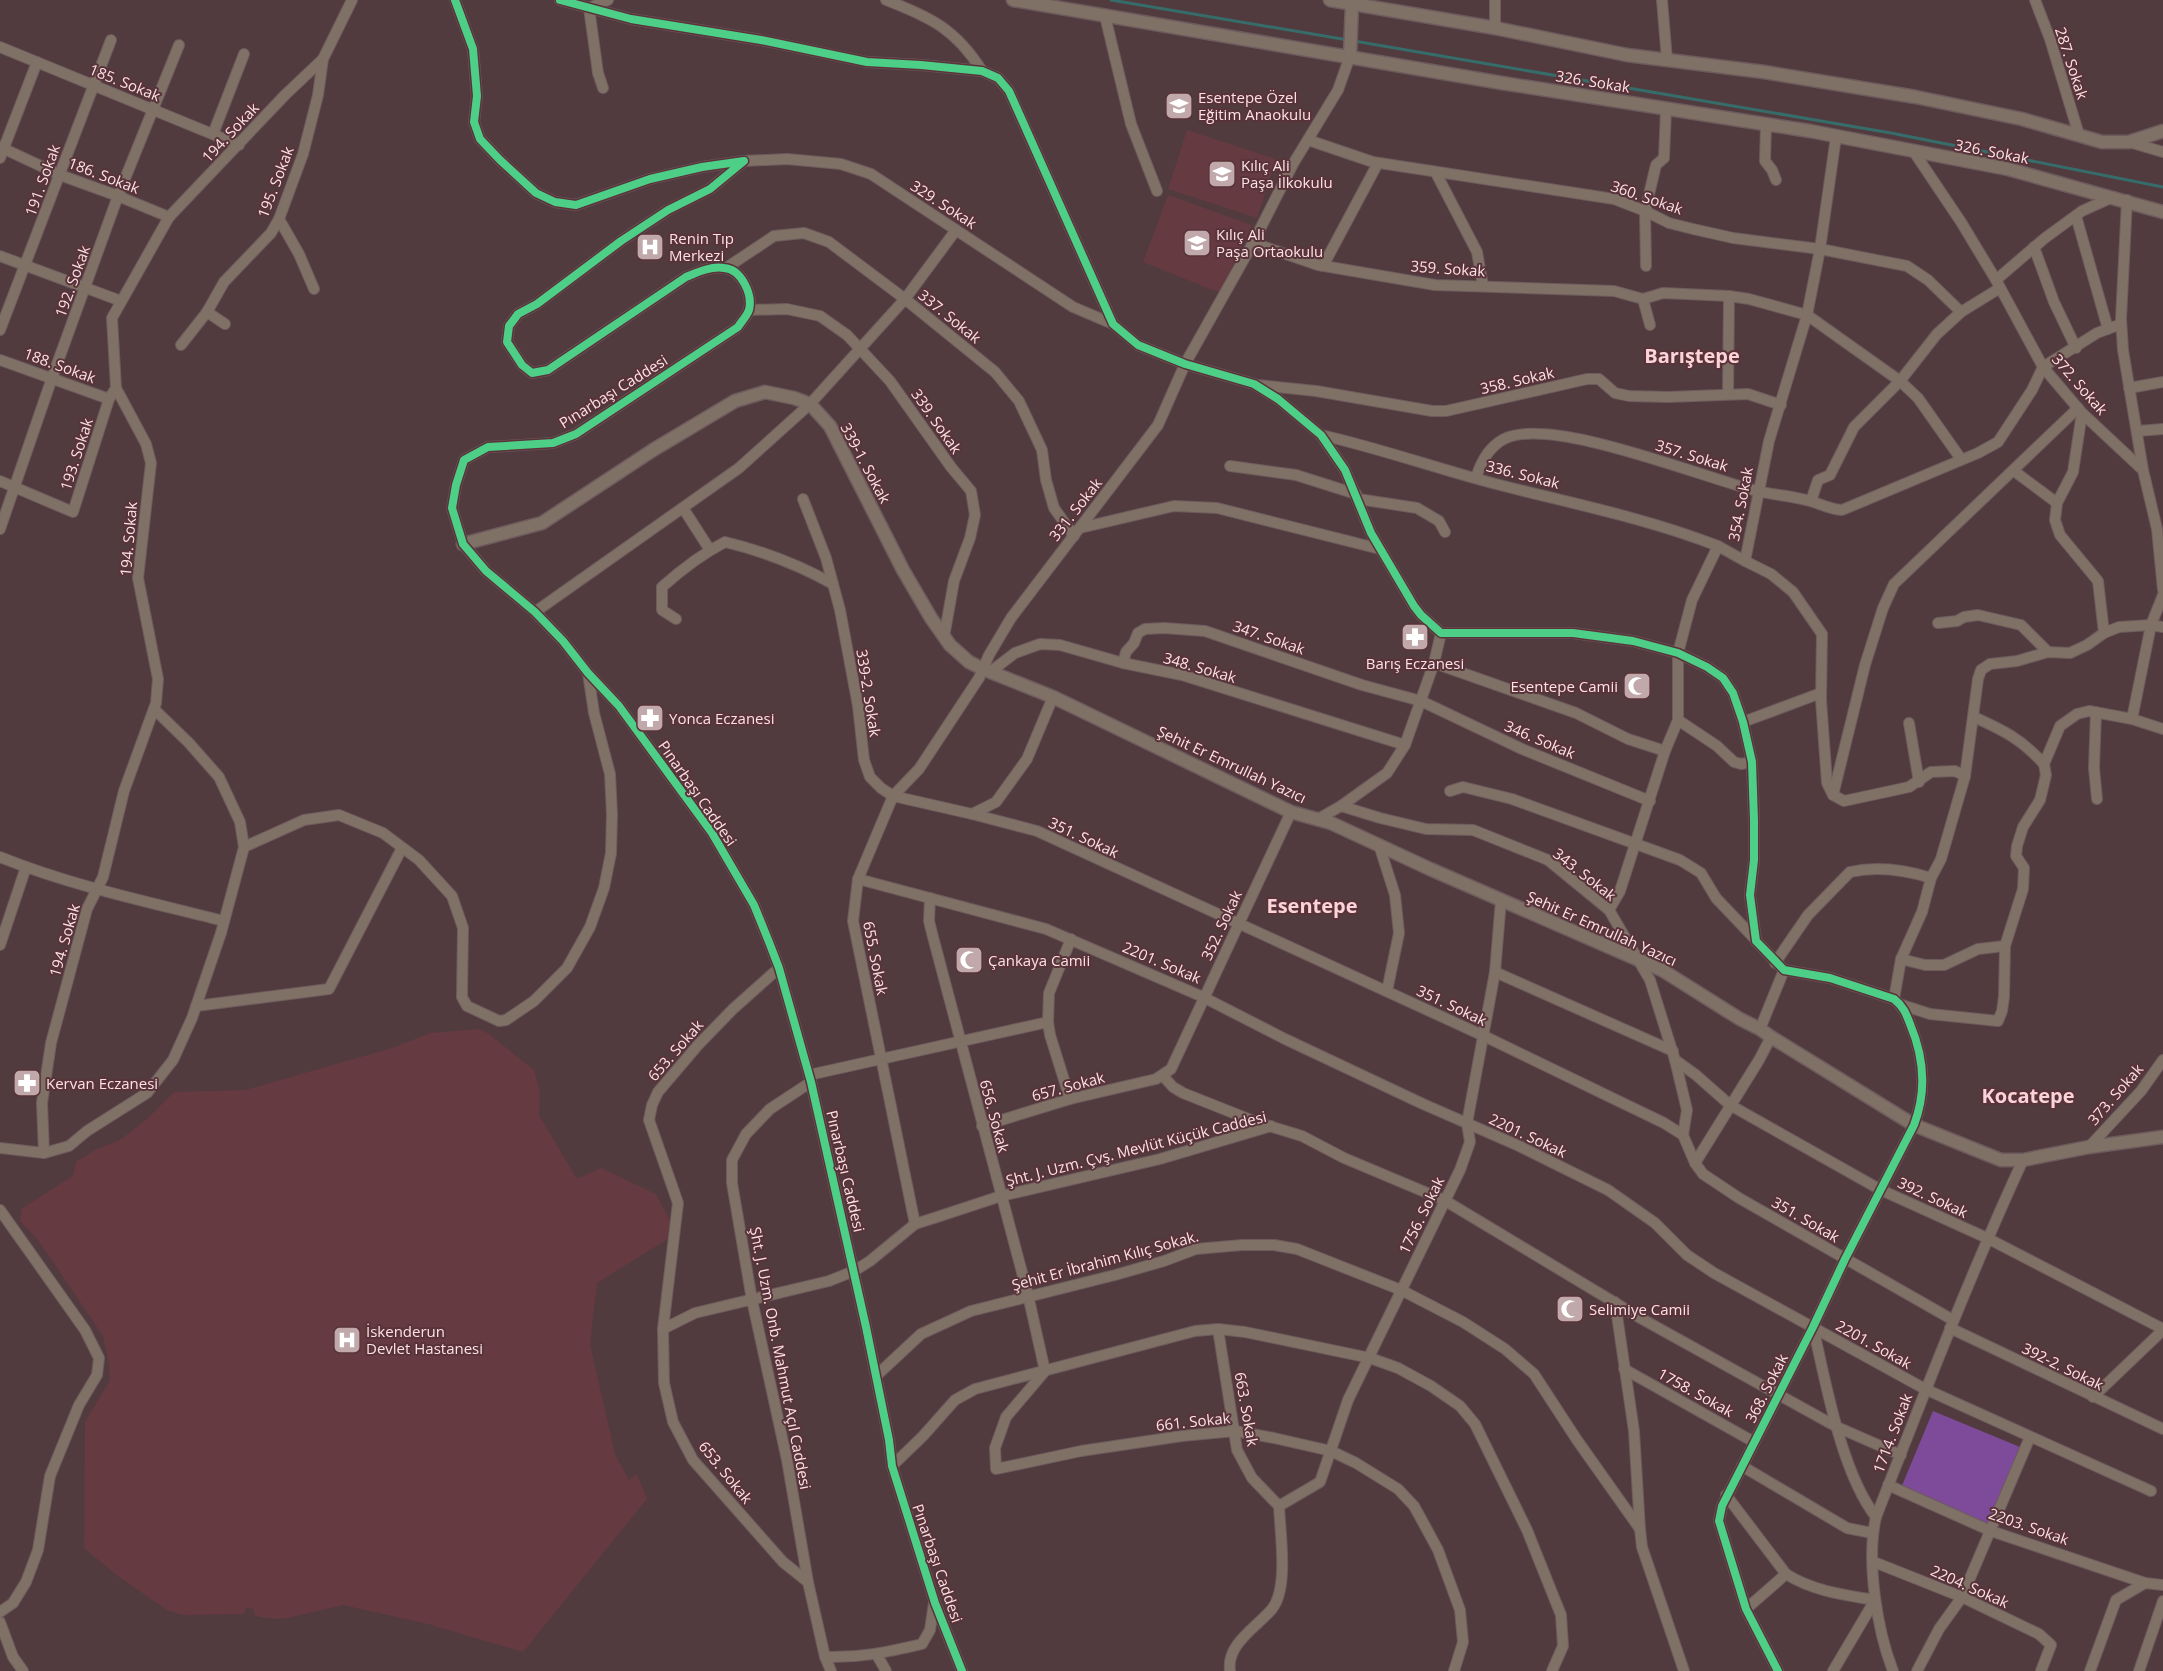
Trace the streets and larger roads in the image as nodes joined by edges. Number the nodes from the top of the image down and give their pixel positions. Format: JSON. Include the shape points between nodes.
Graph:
{"nodes":[{"id":1,"x":352,"y":0,"type":"edge"},
{"id":2,"x":455,"y":0,"type":"edge"},
{"id":3,"x":560,"y":0,"type":"edge"},
{"id":4,"x":608,"y":0,"type":"edge"},
{"id":5,"x":886,"y":0,"type":"edge"},
{"id":6,"x":1013,"y":0,"type":"edge"},
{"id":7,"x":1330,"y":0,"type":"edge"},
{"id":8,"x":1495,"y":0,"type":"edge"},
{"id":9,"x":1662,"y":0,"type":"edge"},
{"id":10,"x":2035,"y":0,"type":"edge"},
{"id":11,"x":1352,"y":2,"type":"edge"},
{"id":12,"x":589,"y":8,"type":"junction"},
{"id":13,"x":1105,"y":16,"type":"junction"},
{"id":14,"x":1495,"y":28,"type":"junction"},
{"id":15,"x":111,"y":40,"type":"dead end"},
{"id":16,"x":179,"y":46,"type":"dead end"},
{"id":17,"x":0,"y":47,"type":"edge"},
{"id":18,"x":244,"y":54,"type":"dead end"},
{"id":19,"x":1350,"y":56,"type":"junction"},
{"id":20,"x":323,"y":59,"type":"junction"},
{"id":21,"x":1667,"y":60,"type":"junction"},
{"id":22,"x":37,"y":62,"type":"junction"},
{"id":23,"x":982,"y":71,"type":"junction"},
{"id":24,"x":94,"y":85,"type":"junction"},
{"id":25,"x":603,"y":88,"type":"dead end"},
{"id":26,"x":1666,"y":109,"type":"junction"},
{"id":27,"x":154,"y":110,"type":"junction"},
{"id":28,"x":1766,"y":124,"type":"junction"},
{"id":29,"x":2163,"y":131,"type":"edge"},
{"id":30,"x":213,"y":134,"type":"junction"},
{"id":31,"x":2079,"y":135,"type":"junction"},
{"id":32,"x":1836,"y":137,"type":"junction"},
{"id":33,"x":1308,"y":140,"type":"junction"},
{"id":34,"x":2129,"y":142,"type":"junction"},
{"id":35,"x":239,"y":145,"type":"junction"},
{"id":36,"x":1,"y":151,"type":"edge"},
{"id":37,"x":1914,"y":152,"type":"junction"},
{"id":38,"x":2163,"y":152,"type":"edge"},
{"id":39,"x":744,"y":161,"type":"junction"},
{"id":40,"x":1378,"y":163,"type":"junction"},
{"id":41,"x":1436,"y":173,"type":"junction"},
{"id":42,"x":60,"y":174,"type":"junction"},
{"id":43,"x":1776,"y":180,"type":"dead end"},
{"id":44,"x":1157,"y":191,"type":"dead end"},
{"id":45,"x":118,"y":196,"type":"junction"},
{"id":46,"x":2113,"y":197,"type":"junction"},
{"id":47,"x":2127,"y":200,"type":"junction"},
{"id":48,"x":1645,"y":210,"type":"junction"},
{"id":49,"x":2163,"y":212,"type":"edge"},
{"id":50,"x":2076,"y":216,"type":"junction"},
{"id":51,"x":169,"y":217,"type":"junction"},
{"id":52,"x":279,"y":218,"type":"junction"},
{"id":53,"x":956,"y":230,"type":"junction"},
{"id":54,"x":1253,"y":243,"type":"junction"},
{"id":55,"x":2034,"y":248,"type":"junction"},
{"id":56,"x":1820,"y":249,"type":"junction"},
{"id":57,"x":0,"y":256,"type":"edge"},
{"id":58,"x":26,"y":265,"type":"junction"},
{"id":59,"x":1323,"y":266,"type":"junction"},
{"id":60,"x":1646,"y":266,"type":"dead end"},
{"id":61,"x":726,"y":268,"type":"junction"},
{"id":62,"x":1998,"y":284,"type":"junction"},
{"id":63,"x":1482,"y":286,"type":"junction"},
{"id":64,"x":86,"y":288,"type":"junction"},
{"id":65,"x":314,"y":289,"type":"dead end"},
{"id":66,"x":1729,"y":296,"type":"junction"},
{"id":67,"x":905,"y":299,"type":"junction"},
{"id":68,"x":1643,"y":299,"type":"junction"},
{"id":69,"x":120,"y":301,"type":"junction"},
{"id":70,"x":749,"y":310,"type":"junction"},
{"id":71,"x":207,"y":312,"type":"junction"},
{"id":72,"x":1961,"y":312,"type":"junction"},
{"id":73,"x":1807,"y":315,"type":"junction"},
{"id":74,"x":225,"y":324,"type":"dead end"},
{"id":75,"x":1113,"y":324,"type":"junction"},
{"id":76,"x":2122,"y":324,"type":"junction"},
{"id":77,"x":1650,"y":325,"type":"dead end"},
{"id":78,"x":2108,"y":329,"type":"junction"},
{"id":79,"x":0,"y":330,"type":"edge"},
{"id":80,"x":181,"y":345,"type":"dead end"},
{"id":81,"x":2076,"y":348,"type":"junction"},
{"id":82,"x":860,"y":350,"type":"junction"},
{"id":83,"x":0,"y":360,"type":"edge"},
{"id":84,"x":1185,"y":364,"type":"junction"},
{"id":85,"x":2043,"y":367,"type":"junction"},
{"id":86,"x":52,"y":378,"type":"junction"},
{"id":87,"x":1900,"y":381,"type":"junction"},
{"id":88,"x":2163,"y":382,"type":"edge"},
{"id":89,"x":1254,"y":384,"type":"junction"},
{"id":90,"x":116,"y":388,"type":"junction"},
{"id":91,"x":2129,"y":388,"type":"junction"},
{"id":92,"x":1728,"y":394,"type":"junction"},
{"id":93,"x":109,"y":399,"type":"junction"},
{"id":94,"x":810,"y":404,"type":"junction"},
{"id":95,"x":1781,"y":405,"type":"junction"},
{"id":96,"x":2080,"y":410,"type":"junction"},
{"id":97,"x":2163,"y":429,"type":"edge"},
{"id":98,"x":2137,"y":431,"type":"junction"},
{"id":99,"x":1321,"y":435,"type":"junction"},
{"id":100,"x":1961,"y":459,"type":"junction"},
{"id":101,"x":1230,"y":466,"type":"dead end"},
{"id":102,"x":2143,"y":470,"type":"junction"},
{"id":103,"x":2014,"y":471,"type":"junction"},
{"id":104,"x":1476,"y":478,"type":"junction"},
{"id":105,"x":0,"y":482,"type":"edge"},
{"id":106,"x":14,"y":487,"type":"junction"},
{"id":107,"x":1758,"y":491,"type":"junction"},
{"id":108,"x":1357,"y":497,"type":"junction"},
{"id":109,"x":803,"y":499,"type":"dead end"},
{"id":110,"x":1810,"y":501,"type":"junction"},
{"id":111,"x":2057,"y":503,"type":"junction"},
{"id":112,"x":683,"y":508,"type":"junction"},
{"id":113,"x":0,"y":529,"type":"edge"},
{"id":114,"x":1077,"y":532,"type":"junction"},
{"id":115,"x":1445,"y":532,"type":"dead end"},
{"id":116,"x":464,"y":544,"type":"junction"},
{"id":117,"x":1718,"y":546,"type":"junction"},
{"id":118,"x":2161,"y":548,"type":"edge"},
{"id":119,"x":1380,"y":549,"type":"junction"},
{"id":120,"x":710,"y":550,"type":"junction"},
{"id":121,"x":1745,"y":561,"type":"junction"},
{"id":122,"x":833,"y":584,"type":"junction"},
{"id":123,"x":2163,"y":590,"type":"edge"},
{"id":124,"x":2163,"y":595,"type":"edge"},
{"id":125,"x":536,"y":612,"type":"junction"},
{"id":126,"x":676,"y":619,"type":"dead end"},
{"id":127,"x":1938,"y":623,"type":"dead end"},
{"id":128,"x":2151,"y":625,"type":"junction"},
{"id":129,"x":2163,"y":627,"type":"edge"},
{"id":130,"x":2104,"y":632,"type":"junction"},
{"id":131,"x":1442,"y":633,"type":"junction"},
{"id":132,"x":944,"y":637,"type":"junction"},
{"id":133,"x":2048,"y":652,"type":"junction"},
{"id":134,"x":1678,"y":653,"type":"junction"},
{"id":135,"x":1123,"y":662,"type":"junction"},
{"id":136,"x":1434,"y":663,"type":"junction"},
{"id":137,"x":987,"y":671,"type":"junction"},
{"id":138,"x":588,"y":673,"type":"junction"},
{"id":139,"x":1821,"y":693,"type":"junction"},
{"id":140,"x":1053,"y":697,"type":"junction"},
{"id":141,"x":1420,"y":701,"type":"junction"},
{"id":142,"x":154,"y":709,"type":"junction"},
{"id":143,"x":2096,"y":712,"type":"junction"},
{"id":144,"x":1974,"y":717,"type":"junction"},
{"id":145,"x":2132,"y":719,"type":"junction"},
{"id":146,"x":1678,"y":720,"type":"junction"},
{"id":147,"x":1743,"y":722,"type":"junction"},
{"id":148,"x":1909,"y":723,"type":"dead end"},
{"id":149,"x":2163,"y":729,"type":"edge"},
{"id":150,"x":1405,"y":745,"type":"junction"},
{"id":151,"x":1665,"y":751,"type":"junction"},
{"id":152,"x":1752,"y":762,"type":"junction"},
{"id":153,"x":2044,"y":764,"type":"junction"},
{"id":154,"x":1966,"y":776,"type":"junction"},
{"id":155,"x":1919,"y":782,"type":"junction"},
{"id":156,"x":1450,"y":791,"type":"dead end"},
{"id":157,"x":1833,"y":795,"type":"junction"},
{"id":158,"x":893,"y":796,"type":"junction"},
{"id":159,"x":2097,"y":799,"type":"dead end"},
{"id":160,"x":1650,"y":801,"type":"junction"},
{"id":161,"x":1341,"y":806,"type":"junction"},
{"id":162,"x":1291,"y":812,"type":"junction"},
{"id":163,"x":972,"y":814,"type":"junction"},
{"id":164,"x":1318,"y":819,"type":"junction"},
{"id":165,"x":1635,"y":843,"type":"junction"},
{"id":166,"x":1379,"y":845,"type":"junction"},
{"id":167,"x":244,"y":847,"type":"junction"},
{"id":168,"x":402,"y":848,"type":"junction"},
{"id":169,"x":0,"y":857,"type":"edge"},
{"id":170,"x":26,"y":868,"type":"junction"},
{"id":171,"x":1931,"y":878,"type":"junction"},
{"id":172,"x":858,"y":879,"type":"junction"},
{"id":173,"x":97,"y":888,"type":"junction"},
{"id":174,"x":930,"y":898,"type":"junction"},
{"id":175,"x":1501,"y":900,"type":"junction"},
{"id":176,"x":1609,"y":910,"type":"junction"},
{"id":177,"x":224,"y":921,"type":"junction"},
{"id":178,"x":1237,"y":924,"type":"junction"},
{"id":179,"x":1070,"y":939,"type":"junction"},
{"id":180,"x":1756,"y":941,"type":"junction"},
{"id":181,"x":0,"y":946,"type":"edge"},
{"id":182,"x":2005,"y":946,"type":"junction"},
{"id":183,"x":1901,"y":959,"type":"junction"},
{"id":184,"x":1639,"y":960,"type":"junction"},
{"id":185,"x":1775,"y":963,"type":"junction"},
{"id":186,"x":780,"y":968,"type":"junction"},
{"id":187,"x":1784,"y":970,"type":"junction"},
{"id":188,"x":1494,"y":972,"type":"junction"},
{"id":189,"x":1387,"y":991,"type":"junction"},
{"id":190,"x":1203,"y":997,"type":"junction"},
{"id":191,"x":1898,"y":1002,"type":"junction"},
{"id":192,"x":196,"y":1006,"type":"junction"},
{"id":193,"x":1048,"y":1022,"type":"junction"},
{"id":194,"x":1760,"y":1029,"type":"junction"},
{"id":195,"x":1484,"y":1036,"type":"junction"},
{"id":196,"x":1771,"y":1037,"type":"junction"},
{"id":197,"x":960,"y":1042,"type":"junction"},
{"id":198,"x":1674,"y":1055,"type":"junction"},
{"id":199,"x":881,"y":1060,"type":"junction"},
{"id":200,"x":2163,"y":1060,"type":"edge"},
{"id":201,"x":1163,"y":1076,"type":"junction"},
{"id":202,"x":810,"y":1079,"type":"junction"},
{"id":203,"x":1070,"y":1099,"type":"junction"},
{"id":204,"x":1730,"y":1105,"type":"junction"},
{"id":205,"x":1466,"y":1123,"type":"junction"},
{"id":206,"x":1914,"y":1125,"type":"junction"},
{"id":207,"x":982,"y":1126,"type":"junction"},
{"id":208,"x":1271,"y":1126,"type":"junction"},
{"id":209,"x":1683,"y":1135,"type":"junction"},
{"id":210,"x":2163,"y":1137,"type":"edge"},
{"id":211,"x":2089,"y":1147,"type":"junction"},
{"id":212,"x":0,"y":1148,"type":"edge"},
{"id":213,"x":44,"y":1153,"type":"junction"},
{"id":214,"x":2023,"y":1160,"type":"junction"},
{"id":215,"x":1696,"y":1163,"type":"junction"},
{"id":216,"x":1881,"y":1190,"type":"junction"},
{"id":217,"x":1001,"y":1196,"type":"junction"},
{"id":218,"x":1444,"y":1200,"type":"junction"},
{"id":219,"x":0,"y":1210,"type":"edge"},
{"id":220,"x":915,"y":1224,"type":"junction"},
{"id":221,"x":1987,"y":1238,"type":"junction"},
{"id":222,"x":1845,"y":1258,"type":"junction"},
{"id":223,"x":854,"y":1271,"type":"junction"},
{"id":224,"x":1400,"y":1290,"type":"junction"},
{"id":225,"x":1028,"y":1296,"type":"junction"},
{"id":226,"x":752,"y":1300,"type":"junction"},
{"id":227,"x":1615,"y":1302,"type":"junction"},
{"id":228,"x":1951,"y":1324,"type":"junction"},
{"id":229,"x":1813,"y":1327,"type":"junction"},
{"id":230,"x":663,"y":1329,"type":"junction"},
{"id":231,"x":1218,"y":1329,"type":"junction"},
{"id":232,"x":2163,"y":1330,"type":"edge"},
{"id":233,"x":1370,"y":1358,"type":"junction"},
{"id":234,"x":1624,"y":1369,"type":"junction"},
{"id":235,"x":1045,"y":1371,"type":"junction"},
{"id":236,"x":876,"y":1376,"type":"junction"},
{"id":237,"x":1925,"y":1389,"type":"junction"},
{"id":238,"x":1778,"y":1394,"type":"junction"},
{"id":239,"x":2093,"y":1397,"type":"junction"},
{"id":240,"x":1837,"y":1426,"type":"junction"},
{"id":241,"x":2163,"y":1429,"type":"edge"},
{"id":242,"x":1235,"y":1431,"type":"junction"},
{"id":243,"x":2030,"y":1437,"type":"junction"},
{"id":244,"x":1754,"y":1442,"type":"junction"},
{"id":245,"x":1331,"y":1451,"type":"junction"},
{"id":246,"x":1901,"y":1456,"type":"junction"},
{"id":247,"x":892,"y":1466,"type":"junction"},
{"id":248,"x":1742,"y":1466,"type":"junction"},
{"id":249,"x":1888,"y":1485,"type":"junction"},
{"id":250,"x":2151,"y":1491,"type":"dead end"},
{"id":251,"x":1726,"y":1495,"type":"junction"},
{"id":252,"x":1279,"y":1506,"type":"junction"},
{"id":253,"x":1876,"y":1517,"type":"junction"},
{"id":254,"x":1640,"y":1529,"type":"junction"},
{"id":255,"x":1991,"y":1531,"type":"junction"},
{"id":256,"x":1872,"y":1533,"type":"junction"},
{"id":257,"x":1874,"y":1562,"type":"junction"},
{"id":258,"x":1786,"y":1574,"type":"junction"},
{"id":259,"x":808,"y":1582,"type":"junction"},
{"id":260,"x":2145,"y":1583,"type":"junction"},
{"id":261,"x":2163,"y":1585,"type":"edge"},
{"id":262,"x":1962,"y":1597,"type":"junction"},
{"id":263,"x":1875,"y":1600,"type":"junction"},
{"id":264,"x":2163,"y":1601,"type":"edge"},
{"id":265,"x":934,"y":1603,"type":"junction"},
{"id":266,"x":1746,"y":1609,"type":"junction"},
{"id":267,"x":0,"y":1612,"type":"edge"},
{"id":268,"x":0,"y":1622,"type":"edge"},
{"id":269,"x":877,"y":1655,"type":"junction"},
{"id":270,"x":825,"y":1657,"type":"junction"},
{"id":271,"x":23,"y":1671,"type":"edge"},
{"id":272,"x":831,"y":1671,"type":"edge"},
{"id":273,"x":886,"y":1671,"type":"edge"},
{"id":274,"x":962,"y":1671,"type":"edge"},
{"id":275,"x":1230,"y":1671,"type":"edge"},
{"id":276,"x":1454,"y":1671,"type":"edge"},
{"id":277,"x":1552,"y":1671,"type":"edge"},
{"id":278,"x":1684,"y":1671,"type":"edge"},
{"id":279,"x":1778,"y":1671,"type":"edge"},
{"id":280,"x":1833,"y":1671,"type":"edge"},
{"id":281,"x":1893,"y":1671,"type":"edge"},
{"id":282,"x":1917,"y":1671,"type":"edge"},
{"id":283,"x":2041,"y":1671,"type":"edge"},
{"id":284,"x":2090,"y":1671,"type":"edge"},
{"id":285,"x":2139,"y":1671,"type":"edge"}],
"edges":[{"from":1,"to":20,"type":"street","name":"194. Sokak"},
{"from":2,"to":39,"type":"street","via":[[473,49],[477,96],[474,122],[480,138],[536,193],[555,202],[576,205],[650,179]]},
{"from":3,"to":12,"type":"street"},
{"from":4,"to":12,"type":"street"},
{"from":5,"to":23,"type":"street","via":[[939,23],[971,53]]},
{"from":6,"to":13,"type":"street","name":"326. Sokak"},
{"from":7,"to":11,"type":"street","name":"326. Sokak"},
{"from":8,"to":14,"type":"street"},
{"from":9,"to":21,"type":"street"},
{"from":10,"to":31,"type":"street","name":"287. Sokak"},
{"from":11,"to":14,"type":"street","name":"326. Sokak"},
{"from":11,"to":19,"type":"street"},
{"from":12,"to":23,"type":"street","via":[[630,19],[761,40],[867,62]]},
{"from":12,"to":25,"type":"street"},
{"from":13,"to":19,"type":"street","name":"326. Sokak"},
{"from":13,"to":44,"type":"street","via":[[1131,124]]},
{"from":14,"to":21,"type":"street","name":"326. Sokak"},
{"from":15,"to":24,"type":"street","name":"191. Sokak"},
{"from":16,"to":27,"type":"street","name":"192. Sokak"},
{"from":17,"to":22,"type":"street","name":"185. Sokak"},
{"from":18,"to":30,"type":"street"},
{"from":19,"to":26,"type":"street","name":"326. Sokak"},
{"from":19,"to":33,"type":"street","name":"331. Sokak","via":[[1338,90]]},
{"from":20,"to":35,"type":"street","name":"194. Sokak"},
{"from":20,"to":52,"type":"street","name":"195. Sokak","via":[[318,95],[303,154]]},
{"from":21,"to":31,"type":"street","name":"326. Sokak","via":[[1916,97],[2022,119]]},
{"from":22,"to":24,"type":"street","name":"185. Sokak"},
{"from":22,"to":36,"type":"street"},
{"from":23,"to":75,"type":"street","via":[[998,78],[1009,91]]},
{"from":24,"to":27,"type":"street","name":"185. Sokak"},
{"from":24,"to":42,"type":"street","name":"191. Sokak"},
{"from":26,"to":28,"type":"street","name":"326. Sokak"},
{"from":26,"to":48,"type":"street","via":[[1664,158],[1656,165]]},
{"from":27,"to":30,"type":"street","name":"185. Sokak"},
{"from":27,"to":45,"type":"street","name":"192. Sokak"},
{"from":28,"to":32,"type":"street","name":"326. Sokak"},
{"from":28,"to":43,"type":"street","via":[[1765,161]]},
{"from":29,"to":34,"type":"street"},
{"from":30,"to":35,"type":"street","name":"185. Sokak"},
{"from":31,"to":34,"type":"street","name":"326. Sokak","via":[[2102,142]]},
{"from":32,"to":37,"type":"street","name":"326. Sokak"},
{"from":32,"to":56,"type":"street","name":"354. Sokak"},
{"from":33,"to":40,"type":"street","name":"360. Sokak"},
{"from":33,"to":54,"type":"street","name":"331. Sokak","via":[[1292,164]]},
{"from":34,"to":38,"type":"street","name":"326. Sokak"},
{"from":35,"to":51,"type":"street","name":"194. Sokak"},
{"from":36,"to":42,"type":"street","name":"186. Sokak"},
{"from":37,"to":46,"type":"street","name":"326. Sokak","via":[[2008,168]]},
{"from":37,"to":62,"type":"street","name":"372. Sokak"},
{"from":39,"to":53,"type":"street","name":"329. Sokak","via":[[787,159],[840,164],[871,174]]},
{"from":39,"to":61,"type":"street","via":[[710,189],[668,210],[537,304],[518,314],[509,326],[507,342],[522,366],[532,373],[548,370],[686,276],[712,268]]},
{"from":40,"to":41,"type":"street","name":"360. Sokak"},
{"from":40,"to":59,"type":"street"},
{"from":41,"to":48,"type":"street","name":"360. Sokak","via":[[1614,199]]},
{"from":41,"to":63,"type":"street","via":[[1477,252]]},
{"from":42,"to":45,"type":"street","name":"186. Sokak"},
{"from":42,"to":58,"type":"street","name":"191. Sokak"},
{"from":45,"to":51,"type":"street","name":"186. Sokak"},
{"from":45,"to":64,"type":"street","name":"192. Sokak"},
{"from":46,"to":47,"type":"street","name":"326. Sokak"},
{"from":46,"to":50,"type":"street"},
{"from":47,"to":49,"type":"street","name":"326. Sokak"},
{"from":47,"to":76,"type":"street"},
{"from":48,"to":56,"type":"street","name":"360. Sokak","via":[[1669,223],[1733,238]]},
{"from":48,"to":60,"type":"street"},
{"from":50,"to":55,"type":"street"},
{"from":50,"to":78,"type":"street"},
{"from":51,"to":69,"type":"street","name":"194. Sokak"},
{"from":52,"to":65,"type":"street"},
{"from":52,"to":71,"type":"street","name":"195. Sokak","via":[[271,233],[224,282]]},
{"from":53,"to":67,"type":"street"},
{"from":53,"to":75,"type":"street","name":"329. Sokak","via":[[1073,307]]},
{"from":54,"to":59,"type":"street","name":"359. Sokak"},
{"from":54,"to":84,"type":"street","name":"331. Sokak"},
{"from":55,"to":62,"type":"street"},
{"from":55,"to":81,"type":"street"},
{"from":56,"to":72,"type":"street","name":"360. Sokak","via":[[1907,266],[1928,280]]},
{"from":56,"to":73,"type":"street","name":"354. Sokak"},
{"from":57,"to":58,"type":"street"},
{"from":58,"to":64,"type":"street"},
{"from":58,"to":79,"type":"street","name":"191. Sokak"},
{"from":59,"to":63,"type":"street","name":"359. Sokak","via":[[1435,284]]},
{"from":61,"to":67,"type":"street","name":"337. Sokak","via":[[774,236],[804,233],[829,242]]},
{"from":61,"to":70,"type":"street","via":[[739,275],[748,289]]},
{"from":62,"to":72,"type":"street"},
{"from":62,"to":85,"type":"street","name":"372. Sokak"},
{"from":63,"to":68,"type":"street","name":"359. Sokak","via":[[1614,290]]},
{"from":64,"to":69,"type":"street"},
{"from":64,"to":86,"type":"street","name":"192. Sokak"},
{"from":66,"to":68,"type":"street","via":[[1663,293]]},
{"from":66,"to":73,"type":"street"},
{"from":66,"to":92,"type":"street"},
{"from":67,"to":82,"type":"street"},
{"from":67,"to":114,"type":"street","name":"337. Sokak","via":[[995,372],[1019,402],[1042,450],[1054,508]]},
{"from":68,"to":77,"type":"street"},
{"from":69,"to":90,"type":"street","name":"194. Sokak","via":[[112,318]]},
{"from":70,"to":82,"type":"street","name":"339. Sokak","via":[[787,309],[820,316]]},
{"from":70,"to":116,"type":"street","name":"Pınarbaşı Caddesi","via":[[738,327],[576,434],[553,443],[488,447],[464,460],[452,508]]},
{"from":71,"to":74,"type":"street"},
{"from":71,"to":80,"type":"street","name":"195. Sokak"},
{"from":72,"to":87,"type":"street","via":[[1937,334]]},
{"from":73,"to":87,"type":"street"},
{"from":73,"to":95,"type":"street","name":"354. Sokak"},
{"from":75,"to":84,"type":"street","via":[[1138,345]]},
{"from":76,"to":78,"type":"street"},
{"from":76,"to":91,"type":"street"},
{"from":78,"to":81,"type":"street"},
{"from":81,"to":85,"type":"street"},
{"from":82,"to":94,"type":"street"},
{"from":82,"to":132,"type":"street","name":"339. Sokak","via":[[890,381],[971,491],[974,515],[970,538],[954,581]]},
{"from":83,"to":86,"type":"street","name":"188. Sokak"},
{"from":84,"to":89,"type":"street"},
{"from":84,"to":114,"type":"street","name":"331. Sokak","via":[[1158,425]]},
{"from":85,"to":96,"type":"street","name":"372. Sokak"},
{"from":85,"to":100,"type":"street","name":"357. Sokak","via":[[1998,442]]},
{"from":86,"to":93,"type":"street","name":"188. Sokak"},
{"from":86,"to":106,"type":"street","name":"192. Sokak"},
{"from":87,"to":100,"type":"street","via":[[1918,398]]},
{"from":87,"to":110,"type":"street","via":[[1854,427],[1830,475],[1818,480]]},
{"from":88,"to":91,"type":"street"},
{"from":89,"to":92,"type":"street","name":"358. Sokak","via":[[1432,411],[1446,411],[1599,379],[1615,393],[1629,396]]},
{"from":89,"to":99,"type":"street","via":[[1278,399]]},
{"from":90,"to":93,"type":"street","name":"193. Sokak"},
{"from":90,"to":142,"type":"street","name":"194. Sokak","via":[[146,444],[151,463],[138,578],[158,679]]},
{"from":91,"to":98,"type":"street"},
{"from":92,"to":95,"type":"street","name":"358. Sokak","via":[[1748,394]]},
{"from":93,"to":106,"type":"street","name":"193. Sokak","via":[[73,512]]},
{"from":94,"to":112,"type":"street","via":[[739,468]]},
{"from":94,"to":116,"type":"street","name":"339-1. Sokak","via":[[765,392],[735,402],[653,450],[542,523]]},
{"from":94,"to":132,"type":"street","name":"339-1. Sokak","via":[[830,426],[903,570]]},
{"from":95,"to":107,"type":"street","name":"354. Sokak"},
{"from":96,"to":102,"type":"street","name":"372. Sokak"},
{"from":96,"to":103,"type":"street"},
{"from":96,"to":111,"type":"street","via":[[2073,472]]},
{"from":97,"to":98,"type":"street"},
{"from":98,"to":102,"type":"street"},
{"from":99,"to":104,"type":"street","name":"336. Sokak"},
{"from":99,"to":108,"type":"street","via":[[1345,470]]},
{"from":100,"to":110,"type":"street","name":"357. Sokak","via":[[1842,510],[1830,510]]},
{"from":101,"to":108,"type":"street","via":[[1296,475]]},
{"from":102,"to":118,"type":"street"},
{"from":103,"to":111,"type":"street"},
{"from":103,"to":157,"type":"street","via":[[1894,584],[1864,665]]},
{"from":104,"to":107,"type":"street","name":"357. Sokak","via":[[1488,451],[1505,438],[1535,433],[1589,440]]},
{"from":104,"to":117,"type":"street","name":"336. Sokak","via":[[1633,517]]},
{"from":105,"to":106,"type":"street","name":"193. Sokak"},
{"from":106,"to":113,"type":"street","name":"192. Sokak"},
{"from":107,"to":110,"type":"street","name":"357. Sokak"},
{"from":107,"to":121,"type":"street","name":"354. Sokak"},
{"from":108,"to":115,"type":"street","via":[[1417,508],[1439,521]]},
{"from":108,"to":119,"type":"street"},
{"from":109,"to":122,"type":"street","name":"339-2. Sokak"},
{"from":111,"to":130,"type":"street","via":[[2055,520],[2060,535],[2098,581]]},
{"from":112,"to":120,"type":"street"},
{"from":112,"to":125,"type":"street"},
{"from":114,"to":119,"type":"street","via":[[1174,506],[1217,508]]},
{"from":114,"to":137,"type":"street","name":"331. Sokak","via":[[1011,618],[989,655]]},
{"from":116,"to":125,"type":"street","name":"Pınarbaşı Caddesi","via":[[486,571]]},
{"from":117,"to":121,"type":"street","name":"354. Sokak"},
{"from":117,"to":134,"type":"street","name":"354. Sokak","via":[[1692,600]]},
{"from":118,"to":123,"type":"street"},
{"from":119,"to":131,"type":"street","via":[[1420,615]]},
{"from":120,"to":122,"type":"street","via":[[725,542],[746,547],[806,569]]},
{"from":120,"to":126,"type":"street","via":[[662,587],[662,610]]},
{"from":121,"to":139,"type":"street","via":[[1771,574],[1793,592],[1822,634]]},
{"from":122,"to":158,"type":"street","name":"339-2. Sokak","via":[[858,706],[864,760],[870,777]]},
{"from":124,"to":128,"type":"street"},
{"from":125,"to":138,"type":"street","name":"Pınarbaşı Caddesi"},
{"from":127,"to":133,"type":"street","via":[[1978,615],[2020,625]]},
{"from":128,"to":129,"type":"street"},
{"from":128,"to":130,"type":"street","via":[[2119,627]]},
{"from":128,"to":145,"type":"street"},
{"from":130,"to":133,"type":"street","via":[[2070,653]]},
{"from":131,"to":134,"type":"street","via":[[1573,633]]},
{"from":131,"to":136,"type":"street"},
{"from":132,"to":137,"type":"street","name":"339-1. Sokak","via":[[969,662]]},
{"from":133,"to":144,"type":"street","via":[[2017,661],[1990,664],[1981,670]]},
{"from":134,"to":146,"type":"street","name":"354. Sokak"},
{"from":134,"to":147,"type":"street","via":[[1723,678],[1733,693]]},
{"from":135,"to":137,"type":"street","name":"348. Sokak","via":[[1060,645],[1040,644],[1015,653]]},
{"from":135,"to":141,"type":"street","name":"347. Sokak","via":[[1138,633],[1145,629],[1206,631],[1346,680]]},
{"from":135,"to":150,"type":"street","name":"348. Sokak","via":[[1182,675]]},
{"from":136,"to":141,"type":"street"},
{"from":136,"to":151,"type":"street","via":[[1576,713],[1628,739]]},
{"from":137,"to":140,"type":"street","name":"339-1. Sokak"},
{"from":137,"to":158,"type":"street","name":"655. Sokak","via":[[919,769]]},
{"from":138,"to":168,"type":"street","via":[[610,774],[611,853],[604,888],[590,927],[567,968],[534,1001],[506,1020],[499,1021],[467,1006],[462,997],[463,928],[452,896],[419,860]]},
{"from":138,"to":186,"type":"street","name":"Pınarbaşı Caddesi","via":[[619,706],[712,833],[754,905]]},
{"from":139,"to":147,"type":"street"},
{"from":139,"to":157,"type":"street","via":[[1827,783]]},
{"from":140,"to":162,"type":"street","name":"Şehit Er Emrullah Yazıcı"},
{"from":140,"to":163,"type":"street","via":[[1027,759],[996,802]]},
{"from":141,"to":150,"type":"street"},
{"from":141,"to":160,"type":"street","name":"346. Sokak","via":[[1522,749]]},
{"from":142,"to":167,"type":"street","via":[[219,777],[240,822]]},
{"from":142,"to":173,"type":"street","name":"194. Sokak","via":[[124,791],[103,877]]},
{"from":143,"to":145,"type":"street"},
{"from":143,"to":153,"type":"street","via":[[2077,714],[2060,726]]},
{"from":143,"to":159,"type":"street","via":[[2094,768]]},
{"from":144,"to":153,"type":"street","via":[[2008,732],[2027,745]]},
{"from":144,"to":154,"type":"street"},
{"from":145,"to":149,"type":"street"},
{"from":146,"to":151,"type":"street","name":"354. Sokak"},
{"from":146,"to":152,"type":"street","via":[[1717,746],[1734,762]]},
{"from":147,"to":152,"type":"street"},
{"from":148,"to":155,"type":"street"},
{"from":150,"to":161,"type":"street","via":[[1387,774]]},
{"from":151,"to":160,"type":"street","name":"354. Sokak"},
{"from":152,"to":180,"type":"street","via":[[1754,860],[1750,895]]},
{"from":153,"to":182,"type":"street","via":[[2046,775],[2040,800],[2023,827],[2017,846],[2016,856],[2024,868],[2023,888]]},
{"from":154,"to":155,"type":"street","via":[[1955,770],[1931,772]]},
{"from":154,"to":171,"type":"street","via":[[1941,859]]},
{"from":155,"to":157,"type":"street","via":[[1909,788],[1844,801]]},
{"from":156,"to":165,"type":"street","via":[[1463,788],[1512,799]]},
{"from":158,"to":163,"type":"street","name":"351. Sokak"},
{"from":158,"to":172,"type":"street","name":"655. Sokak"},
{"from":160,"to":165,"type":"street","name":"354. Sokak"},
{"from":161,"to":164,"type":"street"},
{"from":161,"to":176,"type":"street","name":"343. Sokak","via":[[1426,828],[1473,830],[1548,860]]},
{"from":162,"to":164,"type":"street","name":"Şehit Er Emrullah Yazıcı"},
{"from":162,"to":178,"type":"street","name":"352. Sokak"},
{"from":163,"to":178,"type":"street","name":"351. Sokak","via":[[1037,832]]},
{"from":164,"to":166,"type":"street","name":"Şehit Er Emrullah Yazıcı"},
{"from":165,"to":176,"type":"street","name":"354. Sokak","via":[[1620,891]]},
{"from":165,"to":180,"type":"street","via":[[1680,860],[1701,873],[1716,898]]},
{"from":166,"to":175,"type":"street","name":"Şehit Er Emrullah Yazıcı"},
{"from":166,"to":189,"type":"street","via":[[1395,896],[1400,933]]},
{"from":167,"to":168,"type":"street","via":[[304,820],[339,815],[382,833]]},
{"from":167,"to":177,"type":"street"},
{"from":168,"to":192,"type":"street","via":[[329,988]]},
{"from":169,"to":170,"type":"street"},
{"from":170,"to":173,"type":"street"},
{"from":170,"to":181,"type":"street"},
{"from":171,"to":183,"type":"street","via":[[1922,912]]},
{"from":171,"to":185,"type":"street","via":[[1895,870],[1850,872],[1808,915]]},
{"from":172,"to":174,"type":"street","name":"2201. Sokak"},
{"from":172,"to":199,"type":"street","name":"655. Sokak","via":[[853,921]]},
{"from":173,"to":177,"type":"street"},
{"from":173,"to":213,"type":"street","name":"194. Sokak","via":[[87,909],[51,1043],[42,1103]]},
{"from":174,"to":179,"type":"street","name":"2201. Sokak","via":[[1046,929]]},
{"from":174,"to":197,"type":"street","name":"656. Sokak","via":[[929,921]]},
{"from":175,"to":184,"type":"street","name":"Şehit Er Emrullah Yazıcı"},
{"from":175,"to":188,"type":"street","name":"1756. Sokak"},
{"from":176,"to":184,"type":"street","name":"343. Sokak"},
{"from":177,"to":192,"type":"street"},
{"from":178,"to":189,"type":"street","name":"351. Sokak"},
{"from":178,"to":190,"type":"street","name":"352. Sokak"},
{"from":179,"to":190,"type":"street","name":"2201. Sokak"},
{"from":179,"to":193,"type":"street","via":[[1049,993]]},
{"from":180,"to":185,"type":"street"},
{"from":182,"to":183,"type":"street","via":[[1978,949],[1944,965],[1925,965]]},
{"from":182,"to":191,"type":"street","via":[[2004,996],[1998,1021],[1930,1014]]},
{"from":183,"to":191,"type":"street"},
{"from":184,"to":194,"type":"street","name":"Şehit Er Emrullah Yazıcı","via":[[1662,970]]},
{"from":184,"to":198,"type":"street","name":"343. Sokak","via":[[1650,980]]},
{"from":185,"to":187,"type":"street"},
{"from":186,"to":202,"type":"street","name":"Pınarbaşı Caddesi"},
{"from":186,"to":230,"type":"street","name":"653. Sokak","via":[[732,1009],[658,1092],[649,1120],[678,1203]]},
{"from":187,"to":191,"type":"street","via":[[1830,978]]},
{"from":187,"to":194,"type":"street"},
{"from":188,"to":195,"type":"street","name":"1756. Sokak"},
{"from":188,"to":198,"type":"street","name":"392. Sokak"},
{"from":189,"to":195,"type":"street","name":"351. Sokak"},
{"from":190,"to":201,"type":"street","name":"352. Sokak","via":[[1171,1068]]},
{"from":190,"to":205,"type":"street","name":"2201. Sokak"},
{"from":191,"to":206,"type":"street","name":"368. Sokak","via":[[1921,1055],[1920,1110]]},
{"from":192,"to":213,"type":"street","via":[[172,1060],[146,1093],[69,1146]]},
{"from":193,"to":197,"type":"street","name":"Şht. J. Uzm. Onb. Mahmut Açıl Caddesi"},
{"from":193,"to":203,"type":"street"},
{"from":194,"to":196,"type":"street","name":"Şehit Er Emrullah Yazıcı"},
{"from":195,"to":205,"type":"street","name":"1756. Sokak"},
{"from":195,"to":209,"type":"street","name":"351. Sokak"},
{"from":196,"to":204,"type":"street"},
{"from":196,"to":206,"type":"street","name":"Şehit Er Emrullah Yazıcı"},
{"from":197,"to":199,"type":"street","name":"Şht. J. Uzm. Onb. Mahmut Açıl Caddesi"},
{"from":197,"to":207,"type":"street","name":"656. Sokak"},
{"from":198,"to":204,"type":"street","name":"392. Sokak"},
{"from":198,"to":209,"type":"street","name":"343. Sokak","via":[[1687,1110]]},
{"from":199,"to":202,"type":"street","name":"Şht. J. Uzm. Onb. Mahmut Açıl Caddesi"},
{"from":199,"to":220,"type":"street","name":"655. Sokak"},
{"from":200,"to":211,"type":"street","name":"373. Sokak","via":[[2142,1091]]},
{"from":201,"to":203,"type":"street","name":"657. Sokak"},
{"from":201,"to":208,"type":"street","via":[[1172,1087],[1183,1093]]},
{"from":202,"to":223,"type":"street","name":"Pınarbaşı Caddesi"},
{"from":202,"to":226,"type":"street","name":"Şht. J. Uzm. Onb. Mahmut Açıl Caddesi","via":[[770,1109],[746,1134],[732,1160],[732,1183]]},
{"from":203,"to":207,"type":"street","name":"657. Sokak"},
{"from":204,"to":215,"type":"street"},
{"from":204,"to":216,"type":"street","name":"392. Sokak"},
{"from":205,"to":218,"type":"street","name":"1756. Sokak","via":[[1470,1142]]},
{"from":205,"to":229,"type":"street","name":"2201. Sokak","via":[[1608,1190],[1655,1222],[1687,1255]]},
{"from":206,"to":214,"type":"street","name":"Şehit Er Emrullah Yazıcı","via":[[2001,1160]]},
{"from":206,"to":216,"type":"street","name":"368. Sokak"},
{"from":207,"to":217,"type":"street","name":"656. Sokak"},
{"from":208,"to":217,"type":"street","name":"Şht. J. Uzm. Çvş. Mevlüt Küçük Caddesi","via":[[1160,1159]]},
{"from":208,"to":218,"type":"street","name":"Şht. J. Uzm. Çvş. Mevlüt Küçük Caddesi","via":[[1302,1136],[1344,1158]]},
{"from":209,"to":215,"type":"street","name":"351. Sokak"},
{"from":210,"to":211,"type":"street","name":"Şehit Er Emrullah Yazıcı"},
{"from":211,"to":214,"type":"street","name":"Şehit Er Emrullah Yazıcı"},
{"from":212,"to":213,"type":"street"},
{"from":214,"to":221,"type":"street","name":"1714. Sokak"},
{"from":215,"to":222,"type":"street","name":"351. Sokak","via":[[1703,1174],[1739,1198]]},
{"from":216,"to":221,"type":"street","name":"392. Sokak"},
{"from":216,"to":222,"type":"street","name":"368. Sokak"},
{"from":217,"to":220,"type":"street","name":"Şht. J. Uzm. Çvş. Mevlüt Küçük Caddesi"},
{"from":217,"to":225,"type":"street","name":"656. Sokak"},
{"from":218,"to":224,"type":"street","name":"1756. Sokak"},
{"from":218,"to":227,"type":"street","name":"Şht. J. Uzm. Çvş. Mevlüt Küçük Caddesi"},
{"from":219,"to":267,"type":"street","via":[[85,1330],[99,1358],[98,1375],[78,1405],[50,1476],[38,1550],[26,1582],[13,1603]]},
{"from":220,"to":223,"type":"street","name":"Şht. J. Uzm. Çvş. Mevlüt Küçük Caddesi"},
{"from":221,"to":228,"type":"street","name":"1714. Sokak"},
{"from":221,"to":232,"type":"street","name":"392. Sokak"},
{"from":222,"to":228,"type":"street","name":"351. Sokak"},
{"from":222,"to":229,"type":"street","name":"368. Sokak"},
{"from":223,"to":226,"type":"street","name":"Şht. J. Uzm. Çvş. Mevlüt Küçük Caddesi","via":[[829,1282]]},
{"from":223,"to":236,"type":"street","name":"Pınarbaşı Caddesi"},
{"from":224,"to":225,"type":"street","name":"Şehit Er İbrahim Kılıç Sokak.","via":[[1298,1249],[1242,1245],[1196,1249],[1124,1272]]},
{"from":224,"to":233,"type":"street","name":"1756. Sokak"},
{"from":224,"to":254,"type":"street","name":"Şehit Er İbrahim Kılıç Sokak.","via":[[1463,1322],[1498,1344],[1534,1374]]},
{"from":225,"to":235,"type":"street","name":"656. Sokak"},
{"from":225,"to":236,"type":"street","name":"Şehit Er İbrahim Kılıç Sokak.","via":[[971,1310],[921,1334]]},
{"from":226,"to":230,"type":"street","name":"Şht. J. Uzm. Çvş. Mevlüt Küçük Caddesi","via":[[695,1313]]},
{"from":226,"to":259,"type":"street","name":"Şht. J. Uzm. Onb. Mahmut Açıl Caddesi"},
{"from":227,"to":234,"type":"street"},
{"from":227,"to":238,"type":"street","name":"Şht. J. Uzm. Çvş. Mevlüt Küçük Caddesi"},
{"from":228,"to":237,"type":"street","name":"1714. Sokak"},
{"from":228,"to":239,"type":"street","name":"392-2. Sokak"},
{"from":229,"to":237,"type":"street","name":"2201. Sokak"},
{"from":229,"to":238,"type":"street","name":"368. Sokak"},
{"from":229,"to":240,"type":"street"},
{"from":230,"to":259,"type":"street","name":"653. Sokak","via":[[664,1382],[673,1422],[693,1460],[783,1562]]},
{"from":231,"to":233,"type":"street"},
{"from":231,"to":235,"type":"street","via":[[1195,1331]]},
{"from":231,"to":242,"type":"street","name":"663. Sokak"},
{"from":232,"to":239,"type":"street"},
{"from":233,"to":245,"type":"street","name":"1756. Sokak","via":[[1348,1400]]},
{"from":233,"to":277,"type":"street","via":[[1398,1368],[1431,1386],[1460,1406],[1475,1424],[1527,1530],[1561,1615],[1563,1646]]},
{"from":234,"to":244,"type":"street","name":"1758. Sokak"},
{"from":234,"to":254,"type":"street","via":[[1634,1431]]},
{"from":235,"to":242,"type":"street","name":"661. Sokak","via":[[1006,1417],[994,1448],[996,1469],[1081,1451]]},
{"from":235,"to":247,"type":"street","via":[[975,1389],[955,1400]]},
{"from":236,"to":247,"type":"street","name":"Pınarbaşı Caddesi"},
{"from":237,"to":243,"type":"street","name":"2201. Sokak"},
{"from":237,"to":246,"type":"street","name":"1714. Sokak"},
{"from":238,"to":240,"type":"street","name":"Şht. J. Uzm. Çvş. Mevlüt Küçük Caddesi"},
{"from":238,"to":244,"type":"street","name":"368. Sokak"},
{"from":239,"to":241,"type":"street","name":"392-2. Sokak"},
{"from":240,"to":246,"type":"street","name":"Şht. J. Uzm. Çvş. Mevlüt Küçük Caddesi"},
{"from":240,"to":253,"type":"street","via":[[1856,1482]]},
{"from":242,"to":245,"type":"street","name":"661. Sokak"},
{"from":242,"to":252,"type":"street","name":"663. Sokak","via":[[1237,1450],[1252,1478]]},
{"from":243,"to":250,"type":"street","name":"2201. Sokak"},
{"from":243,"to":255,"type":"street"},
{"from":244,"to":248,"type":"street","name":"368. Sokak"},
{"from":245,"to":252,"type":"street","name":"1756. Sokak","via":[[1320,1482]]},
{"from":245,"to":276,"type":"street","name":"661. Sokak","via":[[1398,1489],[1414,1506],[1438,1550],[1460,1610],[1463,1642]]},
{"from":246,"to":249,"type":"street","name":"1714. Sokak"},
{"from":247,"to":265,"type":"street","name":"Pınarbaşı Caddesi"},
{"from":248,"to":251,"type":"street","name":"368. Sokak"},
{"from":248,"to":256,"type":"street","via":[[1847,1528]]},
{"from":249,"to":253,"type":"street","name":"1714. Sokak"},
{"from":249,"to":255,"type":"street","name":"2203. Sokak"},
{"from":251,"to":258,"type":"street"},
{"from":251,"to":266,"type":"street","name":"368. Sokak","via":[[1719,1520]]},
{"from":252,"to":275,"type":"street","via":[[1283,1575],[1278,1596],[1273,1608],[1232,1652]]},
{"from":253,"to":256,"type":"street","name":"1714. Sokak"},
{"from":254,"to":278,"type":"street","name":"Şehit Er İbrahim Kılıç Sokak.","via":[[1642,1547]]},
{"from":255,"to":260,"type":"street","name":"2203. Sokak"},
{"from":255,"to":262,"type":"street"},
{"from":256,"to":257,"type":"street","name":"1714. Sokak"},
{"from":257,"to":262,"type":"street","name":"2204. Sokak"},
{"from":257,"to":263,"type":"street","name":"1714. Sokak"},
{"from":258,"to":263,"type":"street","via":[[1826,1592]]},
{"from":258,"to":266,"type":"street"},
{"from":259,"to":270,"type":"street","name":"Şht. J. Uzm. Onb. Mahmut Açıl Caddesi"},
{"from":260,"to":261,"type":"street","name":"2203. Sokak"},
{"from":260,"to":284,"type":"street","via":[[2116,1600]]},
{"from":262,"to":282,"type":"street","via":[[1939,1629]]},
{"from":262,"to":283,"type":"street","name":"2204. Sokak","via":[[2039,1634],[2051,1645]]},
{"from":263,"to":280,"type":"street"},
{"from":263,"to":281,"type":"street","name":"1714. Sokak"},
{"from":264,"to":285,"type":"street"},
{"from":265,"to":269,"type":"street","via":[[930,1630],[922,1644]]},
{"from":265,"to":274,"type":"street","name":"Pınarbaşı Caddesi"},
{"from":266,"to":279,"type":"street","name":"368. Sokak"},
{"from":268,"to":271,"type":"street","via":[[13,1657]]},
{"from":269,"to":270,"type":"street"},
{"from":269,"to":273,"type":"street"},
{"from":270,"to":272,"type":"street","name":"Şht. J. Uzm. Onb. Mahmut Açıl Caddesi"}]}
